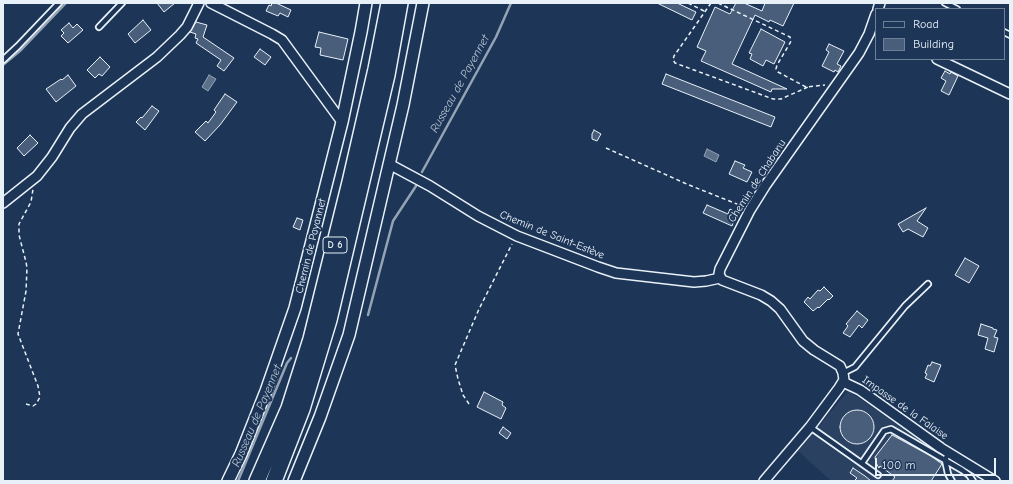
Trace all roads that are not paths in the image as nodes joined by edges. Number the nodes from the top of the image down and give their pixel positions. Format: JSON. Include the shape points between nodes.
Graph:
{"nodes":[{"id":1,"x":59,"y":3,"type":"edge"},
{"id":2,"x":122,"y":3,"type":"edge"},
{"id":3,"x":199,"y":3,"type":"edge"},
{"id":4,"x":211,"y":3,"type":"edge"},
{"id":5,"x":366,"y":3,"type":"edge"},
{"id":6,"x":389,"y":3,"type":"edge"},
{"id":7,"x":400,"y":3,"type":"edge"},
{"id":8,"x":423,"y":3,"type":"edge"},
{"id":9,"x":945,"y":3,"type":"edge"},
{"id":10,"x":955,"y":8,"type":"edge"},
{"id":11,"x":875,"y":21,"type":"edge"},
{"id":12,"x":99,"y":27,"type":"dead end"},
{"id":13,"x":873,"y":35,"type":"edge"},
{"id":14,"x":3,"y":60,"type":"edge"},
{"id":15,"x":939,"y":60,"type":"edge"},
{"id":16,"x":1010,"y":94,"type":"edge"},
{"id":17,"x":342,"y":122,"type":"junction"},
{"id":18,"x":389,"y":164,"type":"junction"},
{"id":19,"x":3,"y":202,"type":"edge"},
{"id":20,"x":720,"y":278,"type":"junction"},
{"id":21,"x":928,"y":284,"type":"dead end"},
{"id":22,"x":843,"y":377,"type":"junction"},
{"id":23,"x":810,"y":427,"type":"junction"},
{"id":24,"x":293,"y":432,"type":"junction"},
{"id":25,"x":947,"y":456,"type":"junction"},
{"id":26,"x":862,"y":463,"type":"junction"},
{"id":27,"x":878,"y":475,"type":"dead end"},
{"id":28,"x":228,"y":481,"type":"edge"},
{"id":29,"x":257,"y":481,"type":"edge"},
{"id":30,"x":270,"y":481,"type":"edge"},
{"id":31,"x":274,"y":481,"type":"edge"},
{"id":32,"x":294,"y":481,"type":"edge"},
{"id":33,"x":764,"y":481,"type":"edge"},
{"id":34,"x":952,"y":481,"type":"edge"},
{"id":35,"x":973,"y":481,"type":"edge"},
{"id":36,"x":995,"y":481,"type":"edge"}],
"edges":[{"from":1,"to":14,"type":"lane"},
{"from":2,"to":12,"type":"lane"},
{"from":3,"to":19,"type":"street","via":[[187,27],[167,48],[82,114],[44,168],[32,181]]},
{"from":4,"to":17,"type":"street","via":[[282,40]]},
{"from":5,"to":17,"type":"street","name":"Chemin de Payannet"},
{"from":6,"to":29,"type":"highway","number":"D 6","via":[[350,182],[311,339],[288,408]]},
{"from":7,"to":24,"type":"highway","number":"D 6","via":[[386,75],[329,320]]},
{"from":8,"to":18,"type":"street"},
{"from":9,"to":10,"type":"lane"},
{"from":11,"to":13,"type":"street","name":"Chemin de Chabanu"},
{"from":13,"to":20,"type":"street","name":"Chemin de Chabanu","via":[[765,186],[722,262]]},
{"from":15,"to":16,"type":"street"},
{"from":17,"to":28,"type":"street","name":"Chemin de Payannet","via":[[312,246],[287,333],[255,420]]},
{"from":18,"to":20,"type":"street","name":"Chemin de Saint-Estève","via":[[516,236],[598,268],[616,273],[694,282]]},
{"from":18,"to":32,"type":"street","via":[[349,335]]},
{"from":20,"to":22,"type":"street","via":[[771,301],[780,309],[803,341],[840,366]]},
{"from":21,"to":22,"type":"lane","via":[[905,306],[855,367]]},
{"from":22,"to":23,"type":"street"},
{"from":22,"to":25,"type":"street","name":"Impasse de la Falaise"},
{"from":23,"to":26,"type":"lane"},
{"from":23,"to":33,"type":"street"},
{"from":24,"to":30,"type":"highway","number":"D 6"},
{"from":24,"to":31,"type":"highway"},
{"from":25,"to":26,"type":"lane","via":[[888,429]]},
{"from":25,"to":34,"type":"lane","via":[[948,474]]},
{"from":25,"to":35,"type":"lane"},
{"from":25,"to":36,"type":"street","name":"Impasse de la Falaise"},
{"from":26,"to":27,"type":"lane"}]}
